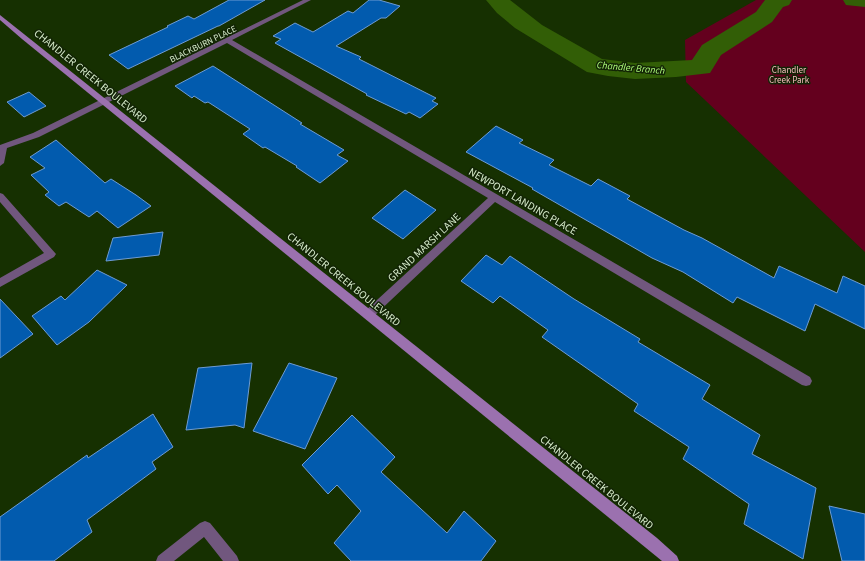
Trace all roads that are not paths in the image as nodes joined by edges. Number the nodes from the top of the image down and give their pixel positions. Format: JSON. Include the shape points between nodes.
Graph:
{"nodes":[{"id":1,"x":308,"y":0,"type":"edge"},
{"id":2,"x":0,"y":17,"type":"edge"},
{"id":3,"x":228,"y":41,"type":"junction"},
{"id":4,"x":104,"y":102,"type":"junction"},
{"id":5,"x":2,"y":148,"type":"edge"},
{"id":6,"x":0,"y":163,"type":"edge"},
{"id":7,"x":0,"y":196,"type":"edge"},
{"id":8,"x":494,"y":198,"type":"junction"},
{"id":9,"x":0,"y":283,"type":"edge"},
{"id":10,"x":369,"y":314,"type":"junction"},
{"id":11,"x":806,"y":381,"type":"dead end"},
{"id":12,"x":162,"y":561,"type":"edge"},
{"id":13,"x":232,"y":561,"type":"edge"},
{"id":14,"x":672,"y":561,"type":"edge"}],
"edges":[{"from":1,"to":3,"type":"street","name":"BLACKBURN PLACE"},
{"from":2,"to":4,"type":"street","name":"CHANDLER CREEK BOULEVARD"},
{"from":3,"to":4,"type":"street","name":"BLACKBURN PLACE"},
{"from":3,"to":8,"type":"street","name":"NEWPORT LANDING PLACE"},
{"from":4,"to":5,"type":"street","name":"BLACKBURN PLACE","via":[[36,135]]},
{"from":4,"to":10,"type":"street","name":"CHANDLER CREEK BOULEVARD"},
{"from":5,"to":6,"type":"street"},
{"from":7,"to":9,"type":"street","via":[[51,254]]},
{"from":8,"to":10,"type":"street","name":"GRAND MARSH LANE"},
{"from":8,"to":11,"type":"street","name":"NEWPORT LANDING PLACE"},
{"from":10,"to":14,"type":"street","name":"CHANDLER CREEK BOULEVARD"},
{"from":12,"to":13,"type":"street","via":[[205,528]]}]}
